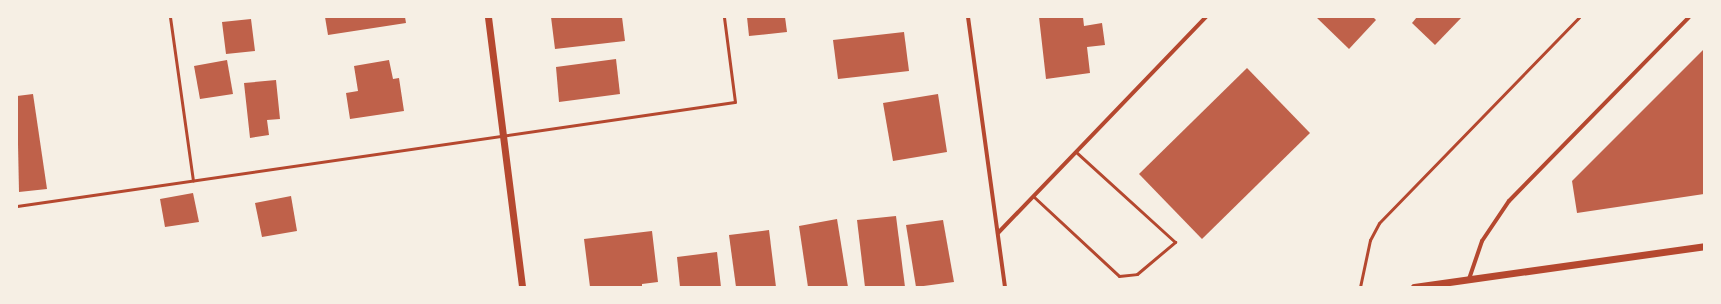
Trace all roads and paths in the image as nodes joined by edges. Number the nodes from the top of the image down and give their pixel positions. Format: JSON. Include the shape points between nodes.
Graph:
{"nodes":[{"id":1,"x":170,"y":17,"type":"edge"},
{"id":2,"x":488,"y":17,"type":"edge"},
{"id":3,"x":724,"y":17,"type":"edge"},
{"id":4,"x":968,"y":17,"type":"edge"},
{"id":5,"x":1206,"y":17,"type":"edge"},
{"id":6,"x":1579,"y":17,"type":"edge"},
{"id":7,"x":1689,"y":17,"type":"edge"},
{"id":8,"x":503,"y":135,"type":"junction"},
{"id":9,"x":1076,"y":152,"type":"junction"},
{"id":10,"x":193,"y":180,"type":"junction"},
{"id":11,"x":1033,"y":196,"type":"junction"},
{"id":12,"x":17,"y":206,"type":"edge"},
{"id":13,"x":998,"y":233,"type":"junction"},
{"id":14,"x":1704,"y":246,"type":"edge"},
{"id":15,"x":1469,"y":279,"type":"junction"},
{"id":16,"x":522,"y":287,"type":"edge"},
{"id":17,"x":1005,"y":287,"type":"edge"},
{"id":18,"x":1360,"y":287,"type":"edge"},
{"id":19,"x":1414,"y":287,"type":"edge"},
{"id":20,"x":1461,"y":287,"type":"edge"}],
"edges":[{"from":1,"to":10,"type":"lane"},
{"from":2,"to":8,"type":"street"},
{"from":3,"to":8,"type":"lane","via":[[734,102]]},
{"from":4,"to":13,"type":"street"},
{"from":5,"to":9,"type":"street"},
{"from":6,"to":18,"type":"lane","via":[[1379,223],[1370,240]]},
{"from":7,"to":15,"type":"street","via":[[1509,201],[1482,241]]},
{"from":8,"to":10,"type":"lane"},
{"from":8,"to":16,"type":"street"},
{"from":9,"to":11,"type":"street"},
{"from":9,"to":11,"type":"lane","via":[[1175,242],[1137,274],[1118,276]]},
{"from":10,"to":12,"type":"lane"},
{"from":11,"to":13,"type":"street"},
{"from":13,"to":17,"type":"street"},
{"from":14,"to":15,"type":"street"},
{"from":15,"to":19,"type":"street"},
{"from":15,"to":20,"type":"street"}]}
